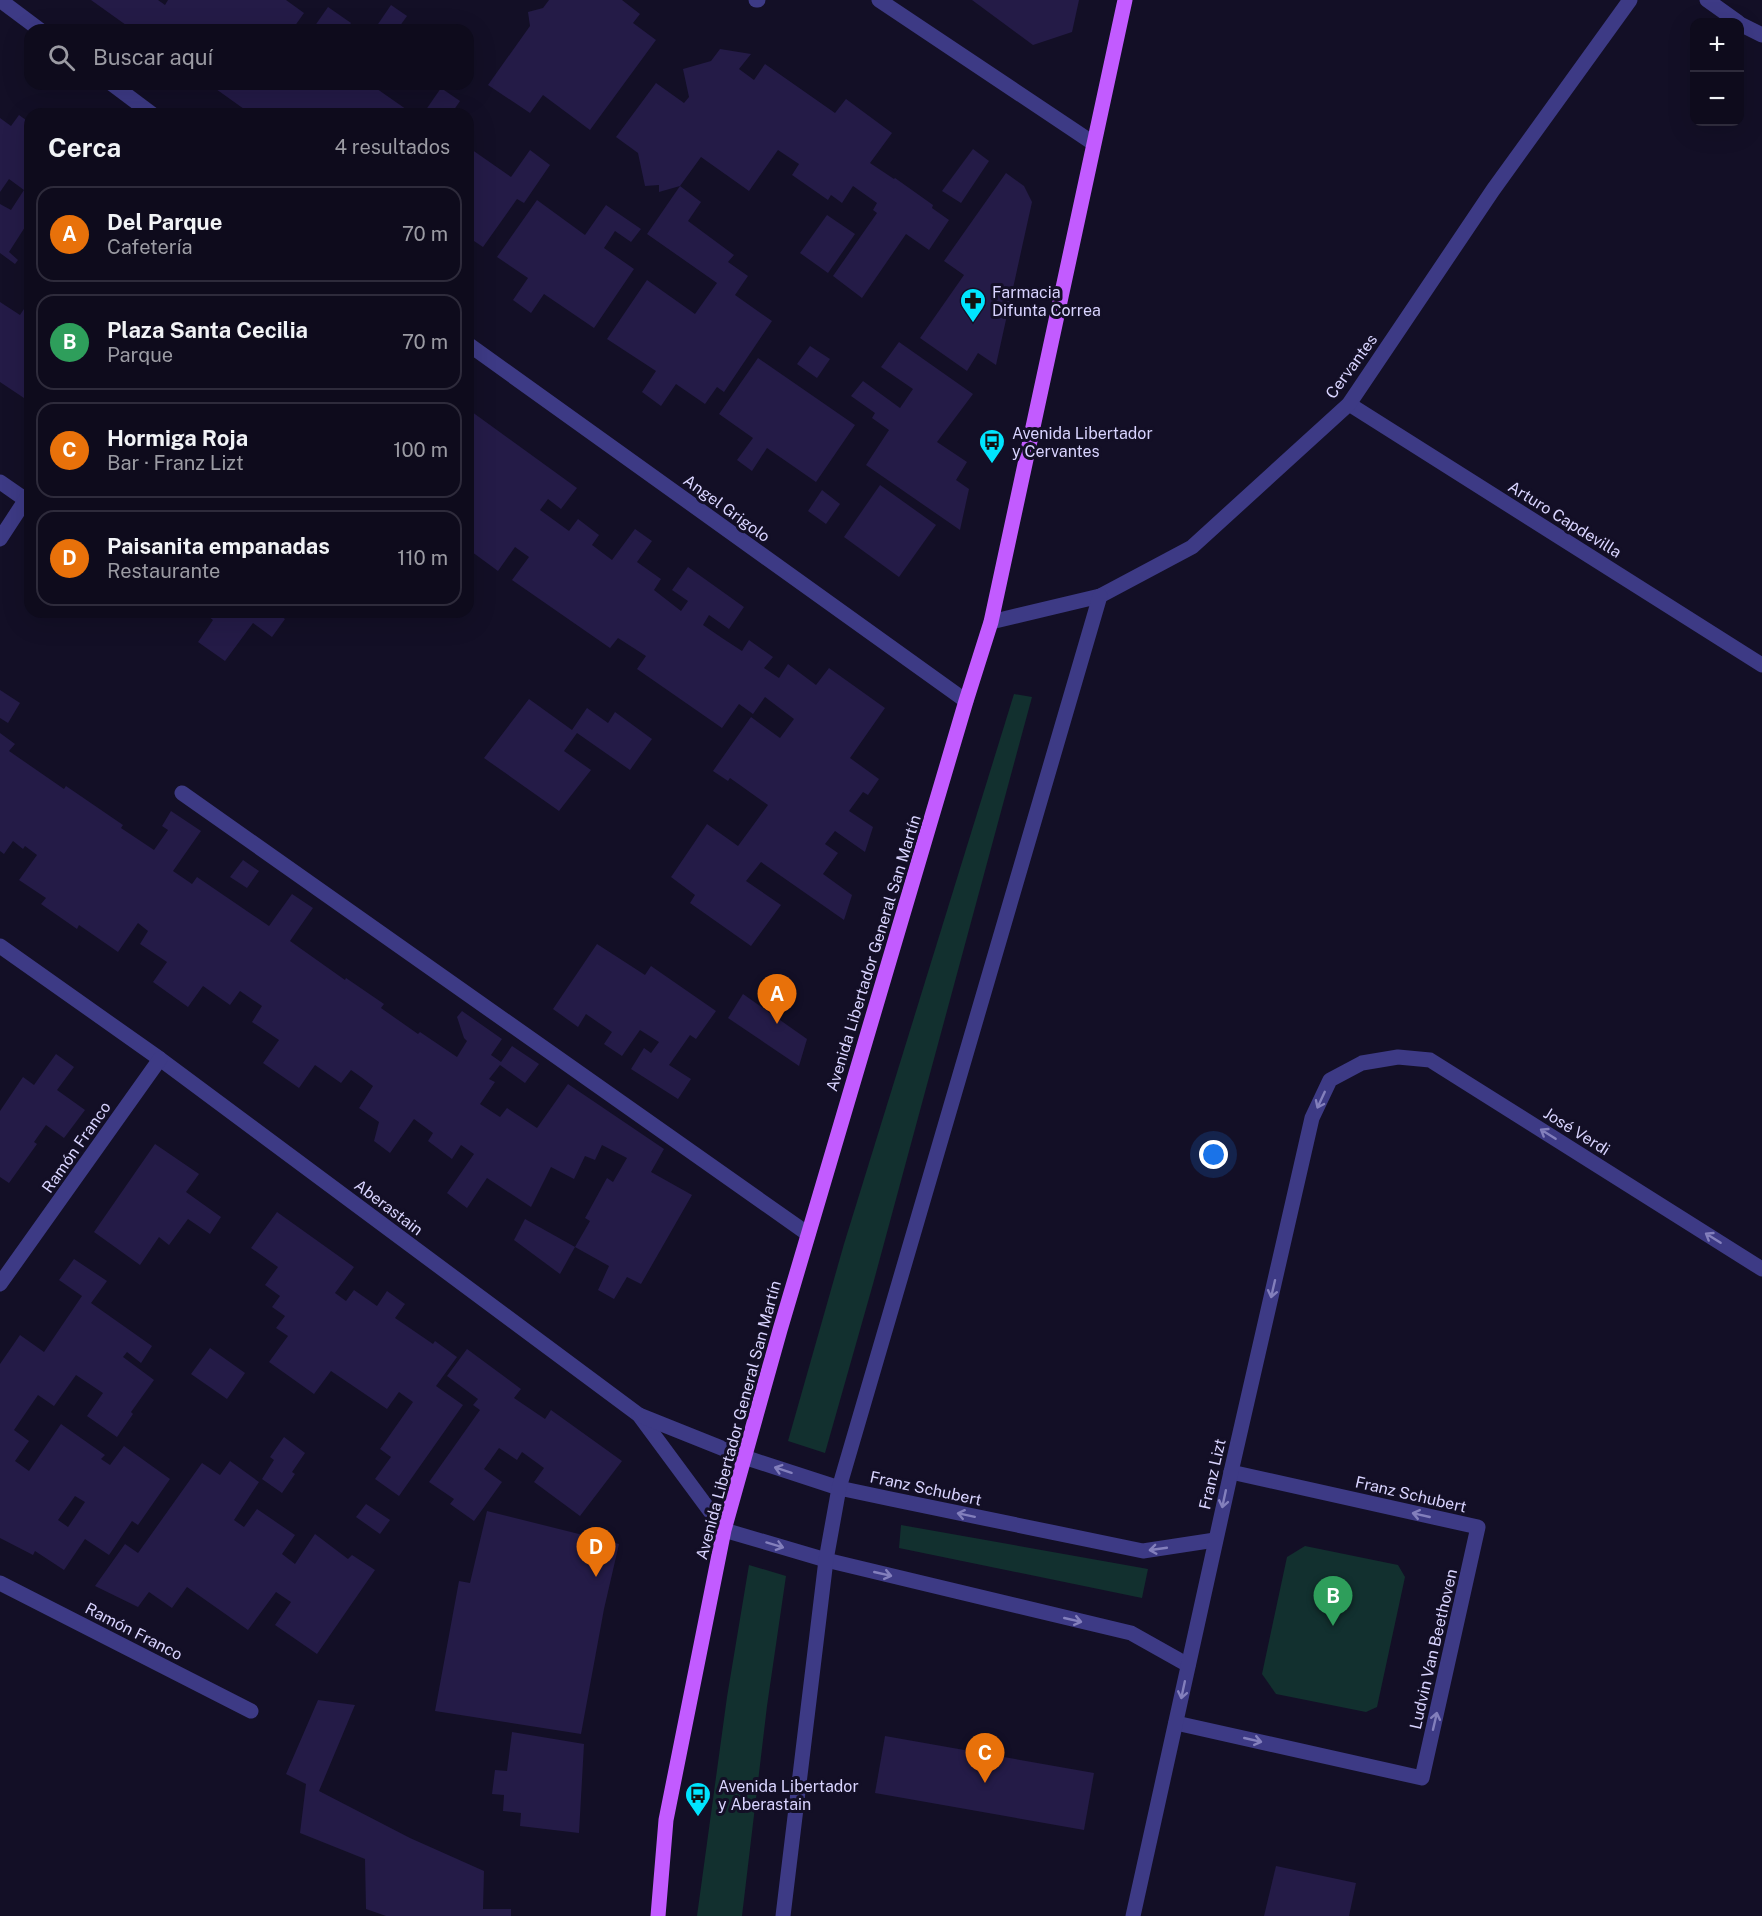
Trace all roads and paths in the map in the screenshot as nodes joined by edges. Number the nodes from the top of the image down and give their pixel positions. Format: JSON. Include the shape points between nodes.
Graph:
{"nodes":[{"id":1,"x":0,"y":0,"type":"edge"},
{"id":2,"x":879,"y":0,"type":"edge"},
{"id":3,"x":1125,"y":0,"type":"edge"},
{"id":4,"x":1630,"y":0,"type":"edge"},
{"id":5,"x":1707,"y":0,"type":"edge"},
{"id":6,"x":1732,"y":18,"type":"edge"},
{"id":7,"x":32,"y":24,"type":"edge"},
{"id":8,"x":1744,"y":26,"type":"edge"},
{"id":9,"x":1762,"y":35,"type":"edge"},
{"id":10,"x":120,"y":90,"type":"edge"},
{"id":11,"x":144,"y":108,"type":"edge"},
{"id":12,"x":1093,"y":143,"type":"junction"},
{"id":13,"x":474,"y":348,"type":"edge"},
{"id":14,"x":1349,"y":404,"type":"junction"},
{"id":15,"x":0,"y":482,"type":"edge"},
{"id":16,"x":24,"y":495,"type":"edge"},
{"id":17,"x":24,"y":503,"type":"edge"},
{"id":18,"x":0,"y":539,"type":"edge"},
{"id":19,"x":1100,"y":596,"type":"junction"},
{"id":20,"x":991,"y":622,"type":"junction"},
{"id":21,"x":1762,"y":665,"type":"edge"},
{"id":22,"x":966,"y":701,"type":"junction"},
{"id":23,"x":182,"y":793,"type":"dead end"},
{"id":24,"x":0,"y":946,"type":"edge"},
{"id":25,"x":160,"y":1059,"type":"junction"},
{"id":26,"x":1362,"y":1063,"type":"joint"},
{"id":27,"x":808,"y":1234,"type":"junction"},
{"id":28,"x":1762,"y":1269,"type":"edge"},
{"id":29,"x":0,"y":1284,"type":"edge"},
{"id":30,"x":639,"y":1415,"type":"junction"},
{"id":31,"x":744,"y":1457,"type":"junction"},
{"id":32,"x":1231,"y":1472,"type":"junction"},
{"id":33,"x":839,"y":1488,"type":"junction"},
{"id":34,"x":1478,"y":1527,"type":"joint"},
{"id":35,"x":724,"y":1530,"type":"junction"},
{"id":36,"x":1215,"y":1540,"type":"junction"},
{"id":37,"x":826,"y":1560,"type":"junction"},
{"id":38,"x":0,"y":1583,"type":"edge"},
{"id":39,"x":1188,"y":1665,"type":"junction"},
{"id":40,"x":251,"y":1711,"type":"dead end"},
{"id":41,"x":1176,"y":1723,"type":"junction"},
{"id":42,"x":658,"y":1916,"type":"edge"},
{"id":43,"x":783,"y":1916,"type":"edge"},
{"id":44,"x":1133,"y":1916,"type":"edge"}],
"edges":[{"from":1,"to":7,"type":"street"},
{"from":2,"to":12,"type":"street"},
{"from":3,"to":12,"type":"main road","name":"Avenida Libertador General San Martín"},
{"from":4,"to":14,"type":"street","name":"Cervantes","via":[[1493,190]]},
{"from":5,"to":6,"type":"street"},
{"from":8,"to":9,"type":"street"},
{"from":10,"to":11,"type":"street"},
{"from":12,"to":20,"type":"main road","name":"Avenida Libertador General San Martín"},
{"from":13,"to":22,"type":"street","name":"Angel Grigolo"},
{"from":14,"to":19,"type":"street","name":"Cervantes","via":[[1192,547]]},
{"from":14,"to":21,"type":"street","name":"Arturo Capdevilla"},
{"from":15,"to":16,"type":"street"},
{"from":17,"to":18,"type":"street"},
{"from":19,"to":20,"type":"street","name":"Cervantes"},
{"from":19,"to":33,"type":"street"},
{"from":20,"to":22,"type":"main road","name":"Avenida Libertador General San Martín"},
{"from":22,"to":27,"type":"main road","name":"Avenida Libertador General San Martín"},
{"from":23,"to":27,"type":"street"},
{"from":24,"to":25,"type":"street","name":"Aberastain"},
{"from":25,"to":29,"type":"street","name":"Ramón Franco"},
{"from":25,"to":30,"type":"street","name":"Aberastain"},
{"from":28,"to":26,"type":"street","name":"José Verdi","one_way":true,"via":[[1430,1060],[1398,1057]]},
{"from":26,"to":32,"type":"street","name":"Franz Lizt","one_way":true,"via":[[1330,1080],[1312,1118]]},
{"from":27,"to":31,"type":"main road","name":"Avenida Libertador General San Martín"},
{"from":30,"to":31,"type":"street","name":"Franz Schubert"},
{"from":30,"to":35,"type":"street","name":"Aberastain"},
{"from":33,"to":31,"type":"street","name":"Franz Schubert","one_way":true},
{"from":31,"to":35,"type":"main road","name":"Avenida Libertador General San Martín"},
{"from":34,"to":32,"type":"street","name":"Franz Schubert","one_way":true},
{"from":32,"to":36,"type":"street","name":"Franz Lizt","one_way":true},
{"from":36,"to":33,"type":"street","name":"Franz Schubert","one_way":true,"via":[[1143,1551]]},
{"from":33,"to":37,"type":"street"},
{"from":41,"to":34,"type":"street","name":"Ludvin Van Beethoven","one_way":true,"via":[[1422,1778]]},
{"from":35,"to":37,"type":"street","one_way":true},
{"from":35,"to":42,"type":"main road","name":"Avenida Libertador General San Martín","via":[[666,1820]]},
{"from":36,"to":39,"type":"street","name":"Franz Lizt"},
{"from":37,"to":39,"type":"street","one_way":true,"via":[[1131,1633]]},
{"from":37,"to":43,"type":"street"},
{"from":38,"to":40,"type":"street","name":"Ramón Franco"},
{"from":39,"to":41,"type":"street","name":"Franz Lizt","one_way":true},
{"from":41,"to":44,"type":"street","name":"Franz Lizt"}]}
